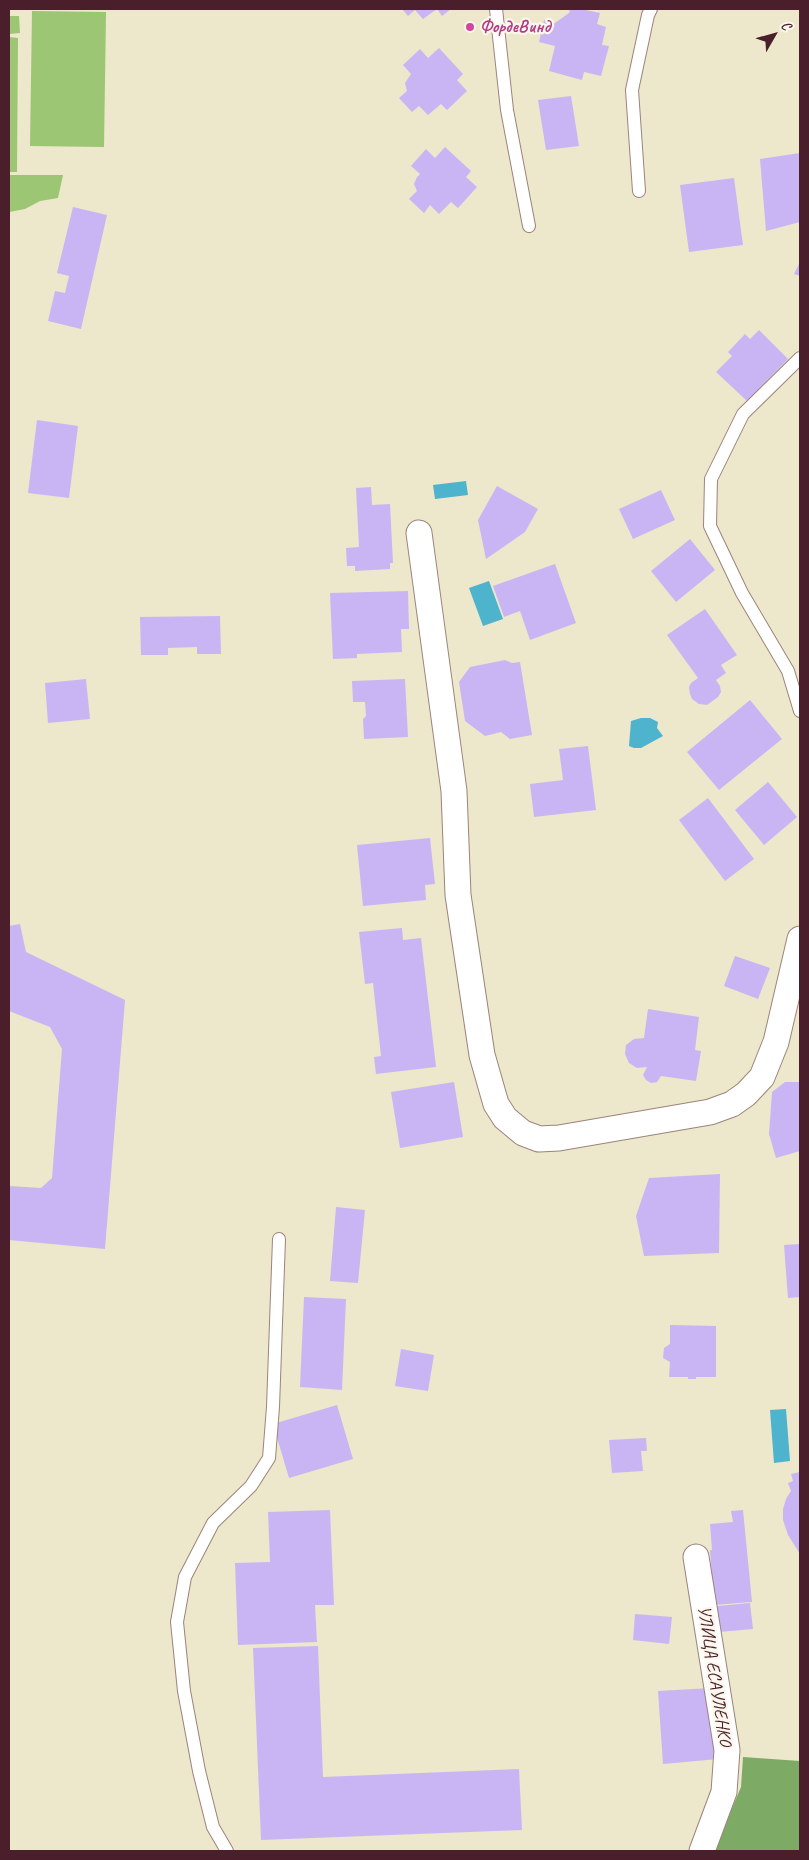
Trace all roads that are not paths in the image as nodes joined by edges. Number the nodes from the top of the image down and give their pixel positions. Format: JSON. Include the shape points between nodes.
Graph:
{"nodes":[{"id":1,"x":496,"y":9,"type":"edge"},
{"id":2,"x":651,"y":9,"type":"edge"},
{"id":3,"x":639,"y":191,"type":"dead end"},
{"id":4,"x":529,"y":226,"type":"dead end"},
{"id":5,"x":800,"y":358,"type":"edge"},
{"id":6,"x":419,"y":533,"type":"dead end"},
{"id":7,"x":800,"y":711,"type":"edge"},
{"id":8,"x":800,"y":939,"type":"edge"},
{"id":9,"x":279,"y":1239,"type":"dead end"},
{"id":10,"x":696,"y":1557,"type":"dead end"},
{"id":11,"x":227,"y":1851,"type":"edge"},
{"id":12,"x":702,"y":1851,"type":"edge"}],
"edges":[{"from":1,"to":4,"type":"lane","via":[[507,110]]},
{"from":2,"to":3,"type":"lane","via":[[632,90]]},
{"from":5,"to":7,"type":"lane","via":[[743,414],[711,480],[710,526],[742,593],[788,671]]},
{"from":6,"to":8,"type":"street","via":[[454,791],[460,914],[482,1055],[496,1104],[505,1118],[523,1133],[539,1139],[559,1138],[710,1112],[732,1104],[762,1077],[776,1042]]},
{"from":9,"to":11,"type":"lane","via":[[269,1458],[251,1486],[213,1523],[185,1577],[177,1622],[184,1691],[199,1770],[213,1827]]},
{"from":10,"to":12,"type":"street","name":"УЛИЦА ЕСАУЛЕНКО","via":[[727,1750],[724,1792]]}]}
